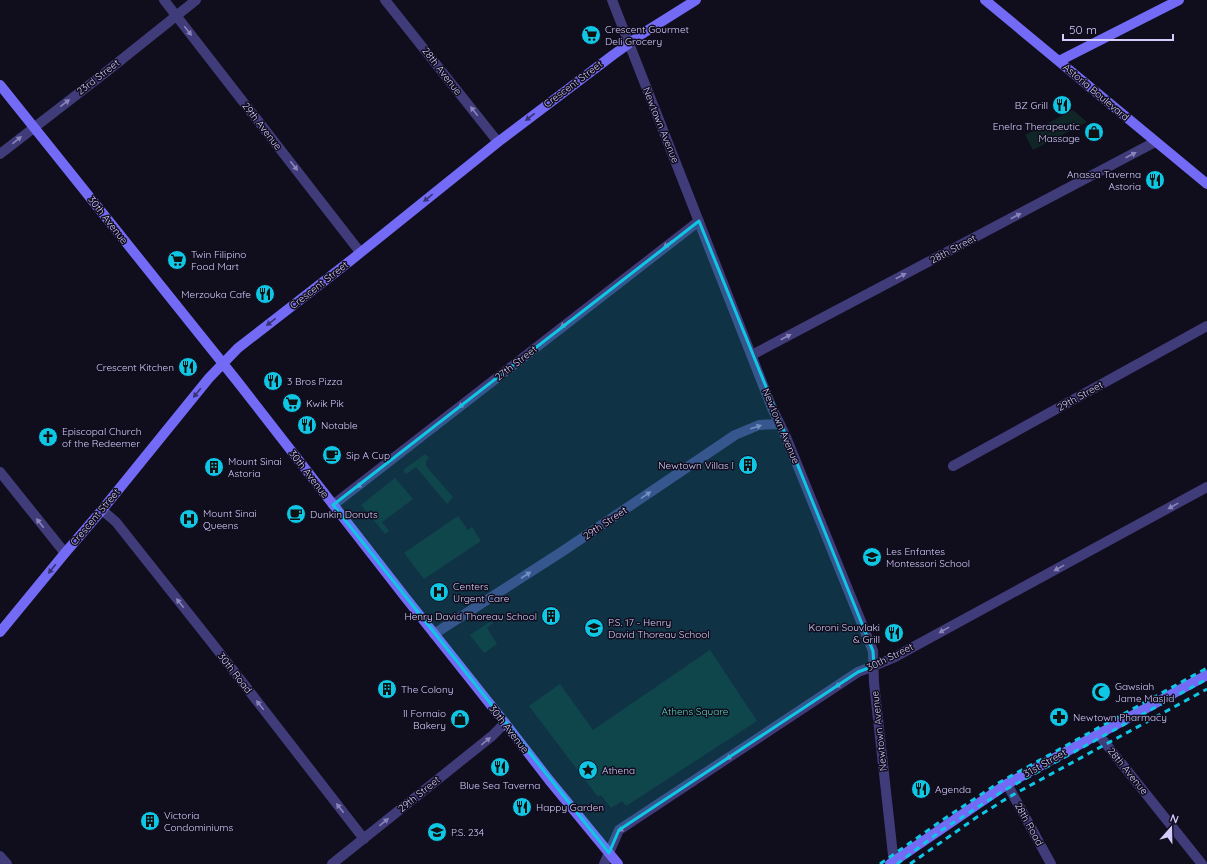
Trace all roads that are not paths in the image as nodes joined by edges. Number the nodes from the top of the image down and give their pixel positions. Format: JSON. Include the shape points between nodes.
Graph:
{"nodes":[{"id":1,"x":164,"y":0,"type":"edge"},
{"id":2,"x":196,"y":0,"type":"edge"},
{"id":3,"x":385,"y":0,"type":"edge"},
{"id":4,"x":612,"y":0,"type":"edge"},
{"id":5,"x":696,"y":0,"type":"edge"},
{"id":6,"x":985,"y":0,"type":"edge"},
{"id":7,"x":1178,"y":0,"type":"edge"},
{"id":8,"x":176,"y":15,"type":"junction"},
{"id":9,"x":628,"y":44,"type":"junction"},
{"id":10,"x":1059,"y":61,"type":"junction"},
{"id":11,"x":0,"y":85,"type":"edge"},
{"id":12,"x":34,"y":127,"type":"junction"},
{"id":13,"x":498,"y":142,"type":"junction"},
{"id":14,"x":1156,"y":142,"type":"junction"},
{"id":15,"x":0,"y":154,"type":"edge"},
{"id":16,"x":1207,"y":184,"type":"edge"},
{"id":17,"x":699,"y":220,"type":"junction"},
{"id":18,"x":360,"y":252,"type":"junction"},
{"id":19,"x":1207,"y":326,"type":"edge"},
{"id":20,"x":752,"y":355,"type":"junction"},
{"id":21,"x":223,"y":364,"type":"junction"},
{"id":22,"x":780,"y":424,"type":"junction"},
{"id":23,"x":952,"y":466,"type":"dead end"},
{"id":24,"x":0,"y":472,"type":"edge"},
{"id":25,"x":1207,"y":487,"type":"edge"},
{"id":26,"x":333,"y":505,"type":"junction"},
{"id":27,"x":102,"y":510,"type":"junction"},
{"id":28,"x":65,"y":553,"type":"junction"},
{"id":29,"x":0,"y":632,"type":"edge"},
{"id":30,"x":434,"y":634,"type":"junction"},
{"id":31,"x":874,"y":666,"type":"junction"},
{"id":32,"x":1207,"y":675,"type":"edge"},
{"id":33,"x":505,"y":723,"type":"junction"},
{"id":34,"x":1098,"y":734,"type":"junction"},
{"id":35,"x":1007,"y":784,"type":"junction"},
{"id":36,"x":364,"y":839,"type":"junction"},
{"id":37,"x":609,"y":853,"type":"junction"},
{"id":38,"x":0,"y":856,"type":"edge"},
{"id":39,"x":892,"y":863,"type":"edge"},
{"id":40,"x":7,"y":864,"type":"edge"},
{"id":41,"x":332,"y":864,"type":"edge"},
{"id":42,"x":604,"y":864,"type":"edge"},
{"id":43,"x":618,"y":864,"type":"edge"},
{"id":44,"x":1051,"y":864,"type":"edge"},
{"id":45,"x":1202,"y":864,"type":"edge"}],
"edges":[{"from":1,"to":8,"type":"street","name":"29th Avenue"},
{"from":2,"to":8,"type":"street","name":"23rd Street"},
{"from":13,"to":3,"type":"street","name":"28th Avenue","one_way":true},
{"from":4,"to":9,"type":"street","name":"Newtown Avenue"},
{"from":5,"to":9,"type":"street","name":"Crescent Street"},
{"from":6,"to":10,"type":"street","name":"Astoria Boulevard"},
{"from":7,"to":10,"type":"street"},
{"from":12,"to":8,"type":"street","name":"23rd Street","one_way":true},
{"from":8,"to":18,"type":"street","name":"29th Avenue","one_way":true},
{"from":9,"to":13,"type":"street","name":"Crescent Street","one_way":true},
{"from":9,"to":17,"type":"street","name":"Newtown Avenue"},
{"from":10,"to":14,"type":"street","name":"Astoria Boulevard"},
{"from":11,"to":12,"type":"street","name":"30th Avenue"},
{"from":15,"to":12,"type":"street","name":"23rd Street","one_way":true},
{"from":12,"to":21,"type":"street","name":"30th Avenue"},
{"from":13,"to":18,"type":"street","name":"Crescent Street","one_way":true},
{"from":14,"to":16,"type":"street","name":"Astoria Boulevard"},
{"from":20,"to":14,"type":"street","name":"28th Street","one_way":true},
{"from":17,"to":20,"type":"street","name":"Newtown Avenue"},
{"from":17,"to":26,"type":"street","name":"27th Street","one_way":true},
{"from":18,"to":21,"type":"street","name":"Crescent Street","one_way":true,"via":[[238,348]]},
{"from":19,"to":23,"type":"street","name":"29th Street"},
{"from":20,"to":22,"type":"street","name":"Newtown Avenue"},
{"from":21,"to":26,"type":"street","name":"30th Avenue"},
{"from":21,"to":27,"type":"street","name":"Crescent Street","one_way":true},
{"from":30,"to":22,"type":"street","name":"29th Street","one_way":true,"via":[[735,435],[759,425]]},
{"from":22,"to":31,"type":"street","name":"Newtown Avenue","via":[[873,651]]},
{"from":28,"to":24,"type":"street","one_way":true},
{"from":25,"to":31,"type":"street","name":"30th Street","one_way":true},
{"from":26,"to":30,"type":"street","name":"30th Avenue"},
{"from":27,"to":28,"type":"street","name":"Crescent Street"},
{"from":36,"to":27,"type":"street","name":"30th Road","one_way":true,"via":[[116,522]]},
{"from":28,"to":29,"type":"street","name":"Crescent Street","one_way":true},
{"from":30,"to":33,"type":"street","name":"30th Avenue"},
{"from":31,"to":37,"type":"street","name":"30th Street","one_way":true,"via":[[858,672],[619,830]]},
{"from":31,"to":39,"type":"street","name":"Newtown Avenue"},
{"from":32,"to":34,"type":"street","name":"31st Street"},
{"from":36,"to":33,"type":"street","name":"29th Street","one_way":true},
{"from":33,"to":37,"type":"street","name":"30th Avenue"},
{"from":34,"to":35,"type":"street","name":"31st Street"},
{"from":34,"to":45,"type":"street","name":"28th Avenue"},
{"from":35,"to":39,"type":"street","name":"31st Street"},
{"from":35,"to":44,"type":"street","name":"28th Road"},
{"from":36,"to":41,"type":"street","name":"29th Street"},
{"from":37,"to":42,"type":"street","name":"30th Street"},
{"from":37,"to":43,"type":"street","name":"30th Avenue"},
{"from":38,"to":40,"type":"street"}]}
